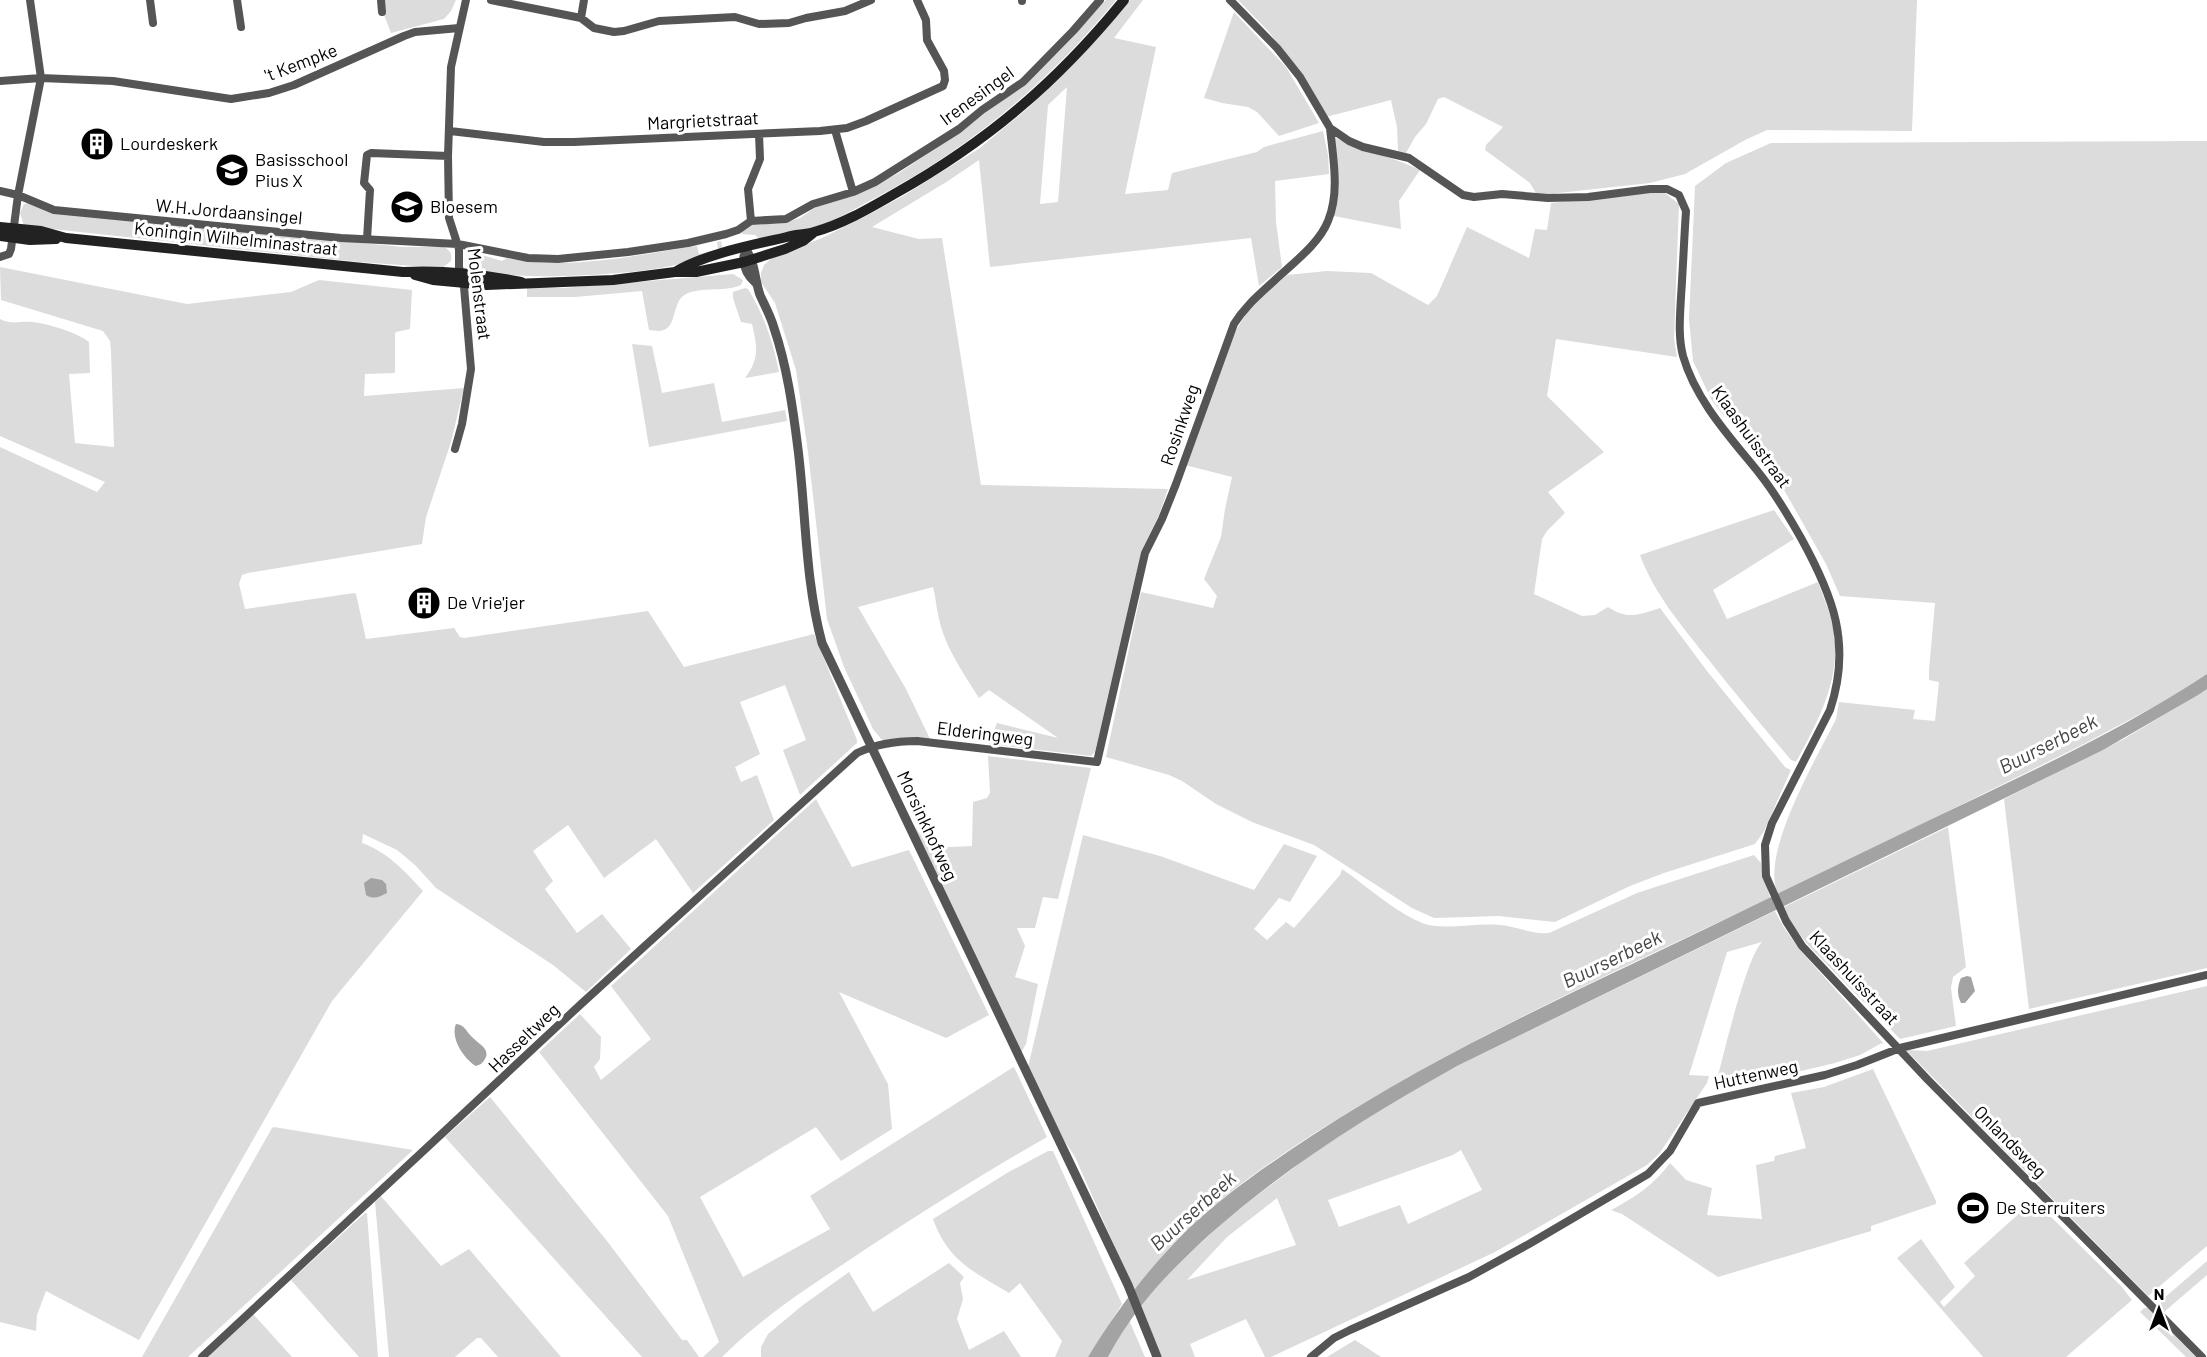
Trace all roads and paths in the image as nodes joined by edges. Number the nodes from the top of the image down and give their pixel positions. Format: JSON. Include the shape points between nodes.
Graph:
{"nodes":[{"id":1,"x":30,"y":0,"type":"edge"},
{"id":2,"x":150,"y":0,"type":"edge"},
{"id":3,"x":237,"y":0,"type":"edge"},
{"id":4,"x":381,"y":0,"type":"edge"},
{"id":5,"x":466,"y":0,"type":"edge"},
{"id":6,"x":491,"y":0,"type":"edge"},
{"id":7,"x":584,"y":0,"type":"edge"},
{"id":8,"x":871,"y":0,"type":"edge"},
{"id":9,"x":917,"y":0,"type":"edge"},
{"id":10,"x":1100,"y":0,"type":"edge"},
{"id":11,"x":1124,"y":0,"type":"edge"},
{"id":12,"x":1230,"y":0,"type":"edge"},
{"id":13,"x":382,"y":12,"type":"dead end"},
{"id":14,"x":581,"y":18,"type":"junction"},
{"id":15,"x":153,"y":23,"type":"dead end"},
{"id":16,"x":241,"y":27,"type":"dead end"},
{"id":17,"x":459,"y":28,"type":"junction"},
{"id":18,"x":41,"y":78,"type":"junction"},
{"id":19,"x":0,"y":81,"type":"edge"},
{"id":20,"x":1330,"y":128,"type":"junction"},
{"id":21,"x":835,"y":130,"type":"junction"},
{"id":22,"x":450,"y":131,"type":"junction"},
{"id":23,"x":759,"y":134,"type":"junction"},
{"id":24,"x":448,"y":156,"type":"junction"},
{"id":25,"x":0,"y":191,"type":"edge"},
{"id":26,"x":853,"y":192,"type":"junction"},
{"id":27,"x":18,"y":195,"type":"junction"},
{"id":28,"x":751,"y":221,"type":"junction"},
{"id":29,"x":0,"y":227,"type":"edge"},
{"id":30,"x":813,"y":232,"type":"junction"},
{"id":31,"x":14,"y":233,"type":"junction"},
{"id":32,"x":0,"y":236,"type":"edge"},
{"id":33,"x":366,"y":239,"type":"junction"},
{"id":34,"x":458,"y":244,"type":"junction"},
{"id":35,"x":745,"y":248,"type":"junction"},
{"id":36,"x":0,"y":257,"type":"edge"},
{"id":37,"x":748,"y":261,"type":"junction"},
{"id":38,"x":675,"y":272,"type":"junction"},
{"id":39,"x":462,"y":278,"type":"junction"},
{"id":40,"x":455,"y":449,"type":"dead end"},
{"id":41,"x":871,"y":746,"type":"junction"},
{"id":42,"x":1096,"y":762,"type":"joint"},
{"id":43,"x":2207,"y":975,"type":"edge"},
{"id":44,"x":1900,"y":1048,"type":"junction"},
{"id":45,"x":202,"y":1357,"type":"edge"},
{"id":46,"x":1157,"y":1357,"type":"edge"},
{"id":47,"x":1311,"y":1357,"type":"edge"},
{"id":48,"x":2202,"y":1357,"type":"edge"}],
"edges":[{"from":1,"to":18,"type":"street"},
{"from":2,"to":15,"type":"street"},
{"from":3,"to":16,"type":"street"},
{"from":4,"to":13,"type":"street"},
{"from":5,"to":17,"type":"street","name":"Molenstraat"},
{"from":6,"to":14,"type":"street"},
{"from":7,"to":14,"type":"street"},
{"from":8,"to":14,"type":"street","via":[[845,11],[789,23],[759,24],[735,17],[692,19],[659,21],[614,32],[594,28]]},
{"from":9,"to":21,"type":"street","name":"Margrietstraat","via":[[926,20],[927,40],[945,80],[938,88],[866,121]]},
{"from":10,"to":26,"type":"street","name":"Irenesingel","via":[[1017,87],[959,129]]},
{"from":11,"to":30,"type":"main road","name":"Koningin Wilhelminastraat","via":[[1094,37],[1038,93],[976,143],[860,213]]},
{"from":12,"to":20,"type":"street","name":"Klaashuisstraat","via":[[1278,48]]},
{"from":17,"to":18,"type":"street","name":"'t Kempke","via":[[415,32],[294,85],[231,99],[129,82]]},
{"from":17,"to":22,"type":"street","name":"Molenstraat","via":[[451,67]]},
{"from":18,"to":19,"type":"street","name":"'t Kempke"},
{"from":18,"to":27,"type":"street"},
{"from":20,"to":42,"type":"street","name":"Rosinkweg","via":[[1334,182],[1329,220],[1308,247],[1244,308],[1234,324],[1176,484],[1145,553]]},
{"from":20,"to":44,"type":"street","name":"Klaashuisstraat","via":[[1363,147],[1409,158],[1462,195],[1588,197],[1650,189],[1668,189],[1679,195],[1686,211],[1680,326],[1683,355],[1707,408],[1784,507],[1805,545],[1828,589],[1840,647],[1836,693],[1830,710],[1765,844],[1766,876],[1802,946]]},
{"from":21,"to":23,"type":"street","name":"Margrietstraat"},
{"from":21,"to":26,"type":"street"},
{"from":22,"to":23,"type":"street","name":"Margrietstraat","via":[[544,142]]},
{"from":22,"to":24,"type":"street","name":"Molenstraat"},
{"from":23,"to":28,"type":"street","via":[[760,159],[748,189]]},
{"from":24,"to":33,"type":"street","via":[[367,155],[364,183],[370,190]]},
{"from":24,"to":34,"type":"street","name":"Molenstraat","via":[[449,218]]},
{"from":25,"to":27,"type":"street","name":"W.H.Jordaansingel"},
{"from":26,"to":28,"type":"street","name":"Irenesingel","via":[[813,204],[786,219]]},
{"from":27,"to":31,"type":"street"},
{"from":27,"to":33,"type":"street","name":"W.H.Jordaansingel","via":[[54,210]]},
{"from":28,"to":34,"type":"street","name":"Irenesingel","via":[[715,237],[584,258],[528,258]]},
{"from":29,"to":31,"type":"main road","name":"Koningin Wilhelminastraat"},
{"from":30,"to":35,"type":"main road","name":"Koningin Wilhelminastraat"},
{"from":30,"to":37,"type":"main road","name":"Koningin Wilhelminastraat","via":[[803,241]]},
{"from":31,"to":32,"type":"main road","name":"Koningin Wilhelminastraat"},
{"from":31,"to":36,"type":"street","via":[[9,254]]},
{"from":31,"to":39,"type":"main road","name":"Koningin Wilhelminastraat","via":[[42,240],[66,238],[403,272],[434,271]]},
{"from":33,"to":34,"type":"street","name":"W.H.Jordaansingel"},
{"from":34,"to":39,"type":"street","name":"Molenstraat"},
{"from":35,"to":37,"type":"street","name":"Morsinkhofweg"},
{"from":35,"to":38,"type":"main road","name":"Koningin Wilhelminastraat","via":[[690,263]]},
{"from":37,"to":38,"type":"main road","name":"Koningin Wilhelminastraat","via":[[696,272]]},
{"from":37,"to":41,"type":"street","name":"Morsinkhofweg","via":[[756,272],[756,283],[775,328],[788,383],[816,623]]},
{"from":38,"to":39,"type":"main road","name":"Koningin Wilhelminastraat","via":[[613,280],[521,282]]},
{"from":39,"to":40,"type":"street","name":"Molenstraat","via":[[471,369]]},
{"from":41,"to":42,"type":"street","name":"Elderingweg","via":[[917,741]]},
{"from":41,"to":45,"type":"street","name":"Hasseltweg","via":[[857,753],[580,1005]]},
{"from":41,"to":46,"type":"street","name":"Morsinkhofweg","via":[[1129,1289]]},
{"from":43,"to":44,"type":"street","name":"Huttenweg"},
{"from":44,"to":47,"type":"street","name":"Huttenweg","via":[[1825,1075],[1698,1103],[1670,1151],[1648,1174],[1468,1278],[1350,1329]]},
{"from":44,"to":48,"type":"street","name":"Onlandsweg"}]}
